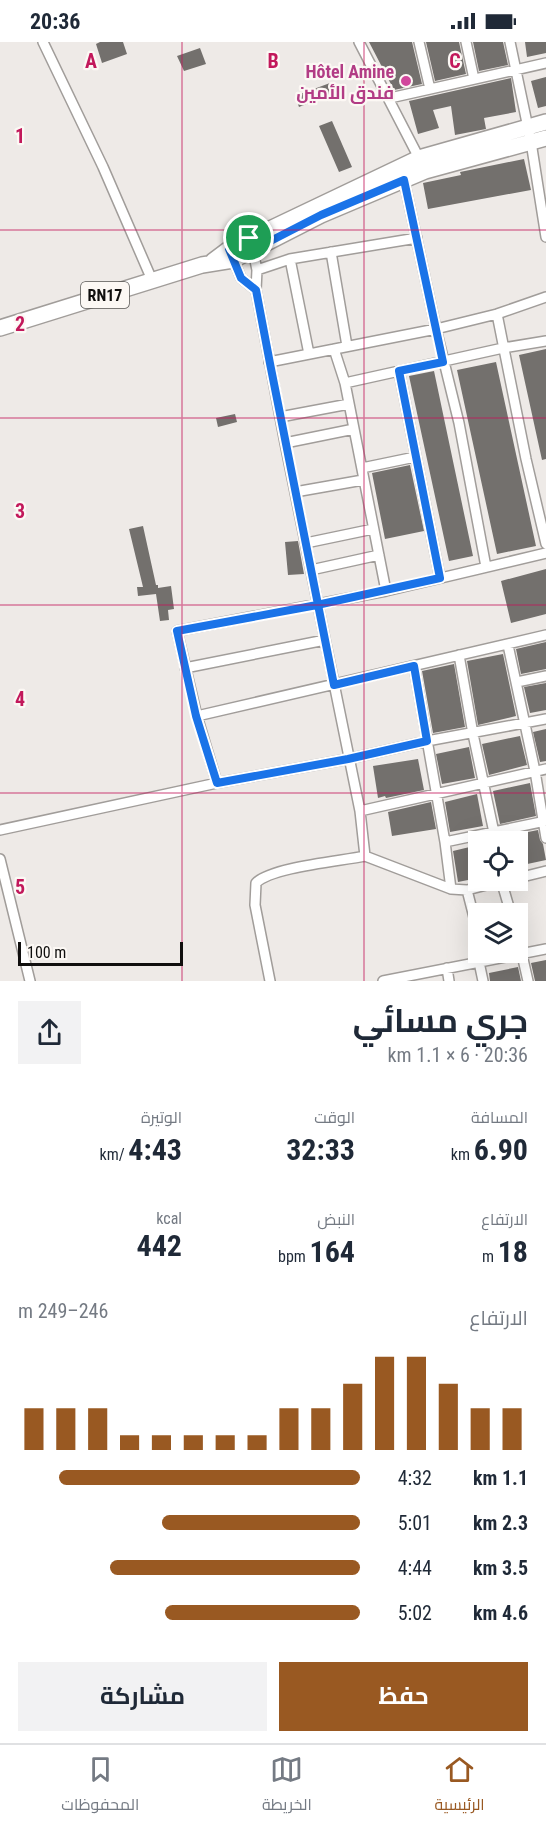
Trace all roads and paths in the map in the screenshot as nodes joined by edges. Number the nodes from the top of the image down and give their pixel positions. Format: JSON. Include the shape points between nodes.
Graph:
{"nodes":[{"id":1,"x":43,"y":42,"type":"edge"},
{"id":2,"x":359,"y":42,"type":"edge"},
{"id":3,"x":419,"y":42,"type":"edge"},
{"id":4,"x":466,"y":42,"type":"edge"},
{"id":5,"x":510,"y":42,"type":"edge"},
{"id":6,"x":546,"y":63,"type":"edge"},
{"id":7,"x":515,"y":70,"type":"junction"},
{"id":8,"x":474,"y":80,"type":"junction"},
{"id":9,"x":430,"y":89,"type":"junction"},
{"id":10,"x":390,"y":99,"type":"junction"},
{"id":11,"x":546,"y":122,"type":"edge"},
{"id":12,"x":526,"y":127,"type":"junction"},
{"id":13,"x":546,"y":138,"type":"edge"},
{"id":14,"x":531,"y":142,"type":"junction"},
{"id":15,"x":419,"y":158,"type":"junction"},
{"id":16,"x":404,"y":180,"type":"junction"},
{"id":17,"x":545,"y":223,"type":"edge"},
{"id":18,"x":546,"y":237,"type":"edge"},
{"id":19,"x":417,"y":238,"type":"junction"},
{"id":20,"x":251,"y":244,"type":"junction"},
{"id":21,"x":331,"y":252,"type":"junction"},
{"id":22,"x":231,"y":254,"type":"junction"},
{"id":23,"x":290,"y":259,"type":"junction"},
{"id":24,"x":257,"y":270,"type":"junction"},
{"id":25,"x":152,"y":280,"type":"junction"},
{"id":26,"x":256,"y":290,"type":"junction"},
{"id":27,"x":546,"y":297,"type":"edge"},
{"id":28,"x":497,"y":314,"type":"junction"},
{"id":29,"x":0,"y":328,"type":"edge"},
{"id":30,"x":435,"y":329,"type":"junction"},
{"id":31,"x":546,"y":341,"type":"edge"},
{"id":32,"x":347,"y":346,"type":"junction"},
{"id":33,"x":504,"y":348,"type":"junction"},
{"id":34,"x":334,"y":349,"type":"junction"},
{"id":35,"x":309,"y":354,"type":"junction"},
{"id":36,"x":269,"y":362,"type":"junction"},
{"id":37,"x":443,"y":362,"type":"junction"},
{"id":38,"x":399,"y":371,"type":"junction"},
{"id":39,"x":345,"y":383,"type":"junction"},
{"id":40,"x":349,"y":404,"type":"junction"},
{"id":41,"x":280,"y":417,"type":"junction"},
{"id":42,"x":354,"y":429,"type":"junction"},
{"id":43,"x":285,"y":443,"type":"junction"},
{"id":44,"x":415,"y":457,"type":"junction"},
{"id":45,"x":362,"y":468,"type":"junction"},
{"id":46,"x":363,"y":480,"type":"junction"},
{"id":47,"x":295,"y":492,"type":"junction"},
{"id":48,"x":373,"y":530,"type":"junction"},
{"id":49,"x":306,"y":543,"type":"junction"},
{"id":50,"x":546,"y":544,"type":"edge"},
{"id":51,"x":546,"y":553,"type":"edge"},
{"id":52,"x":379,"y":555,"type":"junction"},
{"id":53,"x":486,"y":567,"type":"junction"},
{"id":54,"x":311,"y":570,"type":"junction"},
{"id":55,"x":440,"y":578,"type":"junction"},
{"id":56,"x":386,"y":591,"type":"junction"},
{"id":57,"x":317,"y":605,"type":"junction"},
{"id":58,"x":546,"y":635,"type":"edge"},
{"id":59,"x":325,"y":640,"type":"junction"},
{"id":60,"x":508,"y":645,"type":"junction"},
{"id":61,"x":459,"y":655,"type":"junction"},
{"id":62,"x":414,"y":666,"type":"junction"},
{"id":63,"x":184,"y":668,"type":"junction"},
{"id":64,"x":546,"y":675,"type":"edge"},
{"id":65,"x":517,"y":682,"type":"junction"},
{"id":66,"x":334,"y":685,"type":"junction"},
{"id":67,"x":196,"y":716,"type":"junction"},
{"id":68,"x":546,"y":719,"type":"edge"},
{"id":69,"x":524,"y":723,"type":"junction"},
{"id":70,"x":473,"y":734,"type":"junction"},
{"id":71,"x":427,"y":741,"type":"junction"},
{"id":72,"x":348,"y":759,"type":"junction"},
{"id":73,"x":546,"y":769,"type":"edge"},
{"id":74,"x":535,"y":771,"type":"junction"},
{"id":75,"x":217,"y":783,"type":"junction"},
{"id":76,"x":483,"y":784,"type":"junction"},
{"id":77,"x":435,"y":793,"type":"junction"},
{"id":78,"x":360,"y":811,"type":"junction"},
{"id":79,"x":544,"y":821,"type":"edge"},
{"id":80,"x":0,"y":830,"type":"edge"},
{"id":81,"x":495,"y":831,"type":"edge"},
{"id":82,"x":514,"y":831,"type":"edge"},
{"id":83,"x":546,"y":838,"type":"edge"},
{"id":84,"x":468,"y":840,"type":"edge"},
{"id":85,"x":445,"y":842,"type":"junction"},
{"id":86,"x":365,"y":856,"type":"junction"},
{"id":87,"x":0,"y":859,"type":"edge"},
{"id":88,"x":546,"y":871,"type":"edge"},
{"id":89,"x":528,"y":876,"type":"edge"},
{"id":90,"x":451,"y":890,"type":"junction"},
{"id":91,"x":466,"y":890,"type":"joint"},
{"id":92,"x":470,"y":903,"type":"edge"},
{"id":93,"x":546,"y":949,"type":"edge"},
{"id":94,"x":528,"y":952,"type":"edge"},
{"id":95,"x":468,"y":962,"type":"edge"},
{"id":96,"x":483,"y":963,"type":"edge"},
{"id":97,"x":524,"y":963,"type":"edge"},
{"id":98,"x":447,"y":968,"type":"junction"},
{"id":99,"x":408,"y":979,"type":"edge"},
{"id":100,"x":30,"y":981,"type":"edge"},
{"id":101,"x":270,"y":981,"type":"edge"},
{"id":102,"x":383,"y":981,"type":"edge"},
{"id":103,"x":449,"y":981,"type":"edge"},
{"id":104,"x":483,"y":981,"type":"edge"},
{"id":105,"x":528,"y":981,"type":"edge"}],
"edges":[{"from":1,"to":25,"type":"street"},
{"from":2,"to":10,"type":"street"},
{"from":3,"to":9,"type":"street"},
{"from":4,"to":8,"type":"street"},
{"from":5,"to":7,"type":"street"},
{"from":6,"to":7,"type":"street"},
{"from":7,"to":8,"type":"street"},
{"from":7,"to":12,"type":"street"},
{"from":8,"to":9,"type":"street"},
{"from":9,"to":10,"type":"street"},
{"from":10,"to":15,"type":"street"},
{"from":11,"to":12,"type":"main road","number":"RN17"},
{"from":12,"to":14,"type":"street"},
{"from":12,"to":15,"type":"main road","number":"RN17"},
{"from":13,"to":14,"type":"main road","number":"RN17"},
{"from":14,"to":16,"type":"main road","number":"RN17"},
{"from":14,"to":17,"type":"street"},
{"from":15,"to":20,"type":"main road","number":"RN17"},
{"from":16,"to":19,"type":"street"},
{"from":16,"to":20,"type":"main road","number":"RN17"},
{"from":17,"to":18,"type":"street"},
{"from":19,"to":21,"type":"street"},
{"from":19,"to":30,"type":"street"},
{"from":20,"to":22,"type":"main road","number":"RN17"},
{"from":20,"to":24,"type":"street"},
{"from":21,"to":23,"type":"street"},
{"from":21,"to":32,"type":"street"},
{"from":22,"to":25,"type":"main road","number":"RN17"},
{"from":22,"to":26,"type":"street","via":[[241,278]]},
{"from":23,"to":24,"type":"street"},
{"from":23,"to":35,"type":"street"},
{"from":24,"to":26,"type":"street"},
{"from":25,"to":29,"type":"main road","number":"RN17"},
{"from":26,"to":36,"type":"street"},
{"from":27,"to":28,"type":"street"},
{"from":28,"to":30,"type":"street"},
{"from":28,"to":33,"type":"street"},
{"from":30,"to":32,"type":"street"},
{"from":30,"to":37,"type":"street"},
{"from":31,"to":33,"type":"street"},
{"from":32,"to":34,"type":"street"},
{"from":33,"to":37,"type":"street"},
{"from":33,"to":50,"type":"street"},
{"from":34,"to":35,"type":"street"},
{"from":34,"to":39,"type":"street"},
{"from":35,"to":36,"type":"street"},
{"from":36,"to":41,"type":"street"},
{"from":37,"to":38,"type":"street"},
{"from":37,"to":53,"type":"street","via":[[459,423]]},
{"from":38,"to":39,"type":"street"},
{"from":38,"to":44,"type":"street"},
{"from":39,"to":40,"type":"street"},
{"from":40,"to":41,"type":"street"},
{"from":40,"to":42,"type":"street"},
{"from":41,"to":43,"type":"street"},
{"from":42,"to":43,"type":"street"},
{"from":42,"to":45,"type":"street"},
{"from":43,"to":47,"type":"street"},
{"from":44,"to":45,"type":"street"},
{"from":44,"to":55,"type":"street"},
{"from":45,"to":46,"type":"street"},
{"from":46,"to":47,"type":"street"},
{"from":46,"to":48,"type":"street"},
{"from":47,"to":49,"type":"street"},
{"from":48,"to":49,"type":"street"},
{"from":48,"to":52,"type":"street"},
{"from":49,"to":54,"type":"street"},
{"from":51,"to":53,"type":"street"},
{"from":52,"to":54,"type":"street"},
{"from":52,"to":56,"type":"street"},
{"from":53,"to":55,"type":"street"},
{"from":54,"to":57,"type":"street"},
{"from":55,"to":56,"type":"street"},
{"from":56,"to":57,"type":"street"},
{"from":57,"to":59,"type":"street"},
{"from":57,"to":63,"type":"street","via":[[177,631]]},
{"from":58,"to":60,"type":"street"},
{"from":59,"to":63,"type":"street"},
{"from":59,"to":66,"type":"street"},
{"from":60,"to":61,"type":"street"},
{"from":60,"to":65,"type":"street"},
{"from":61,"to":62,"type":"street"},
{"from":61,"to":70,"type":"street"},
{"from":62,"to":66,"type":"street"},
{"from":62,"to":71,"type":"street"},
{"from":63,"to":67,"type":"street"},
{"from":64,"to":65,"type":"street"},
{"from":65,"to":69,"type":"street"},
{"from":66,"to":67,"type":"street"},
{"from":66,"to":72,"type":"street"},
{"from":67,"to":75,"type":"street"},
{"from":68,"to":69,"type":"street"},
{"from":69,"to":70,"type":"street"},
{"from":69,"to":74,"type":"street"},
{"from":70,"to":71,"type":"street"},
{"from":70,"to":76,"type":"street"},
{"from":71,"to":72,"type":"street"},
{"from":71,"to":77,"type":"street"},
{"from":72,"to":75,"type":"street"},
{"from":72,"to":78,"type":"street"},
{"from":73,"to":74,"type":"street"},
{"from":74,"to":76,"type":"street"},
{"from":74,"to":79,"type":"street"},
{"from":75,"to":80,"type":"street"},
{"from":76,"to":77,"type":"street"},
{"from":76,"to":81,"type":"street"},
{"from":77,"to":78,"type":"street"},
{"from":77,"to":85,"type":"street"},
{"from":78,"to":86,"type":"street"},
{"from":79,"to":82,"type":"street"},
{"from":79,"to":83,"type":"street"},
{"from":84,"to":85,"type":"street"},
{"from":85,"to":90,"type":"street"},
{"from":86,"to":90,"type":"street"},
{"from":86,"to":101,"type":"street","via":[[276,872],[256,883],[255,905]]},
{"from":87,"to":100,"type":"street"},
{"from":88,"to":89,"type":"street"},
{"from":90,"to":91,"type":"street"},
{"from":91,"to":92,"type":"street"},
{"from":93,"to":94,"type":"street"},
{"from":95,"to":98,"type":"street"},
{"from":96,"to":104,"type":"street"},
{"from":97,"to":105,"type":"street"},
{"from":98,"to":99,"type":"street"},
{"from":98,"to":103,"type":"street"},
{"from":99,"to":102,"type":"street"}]}
